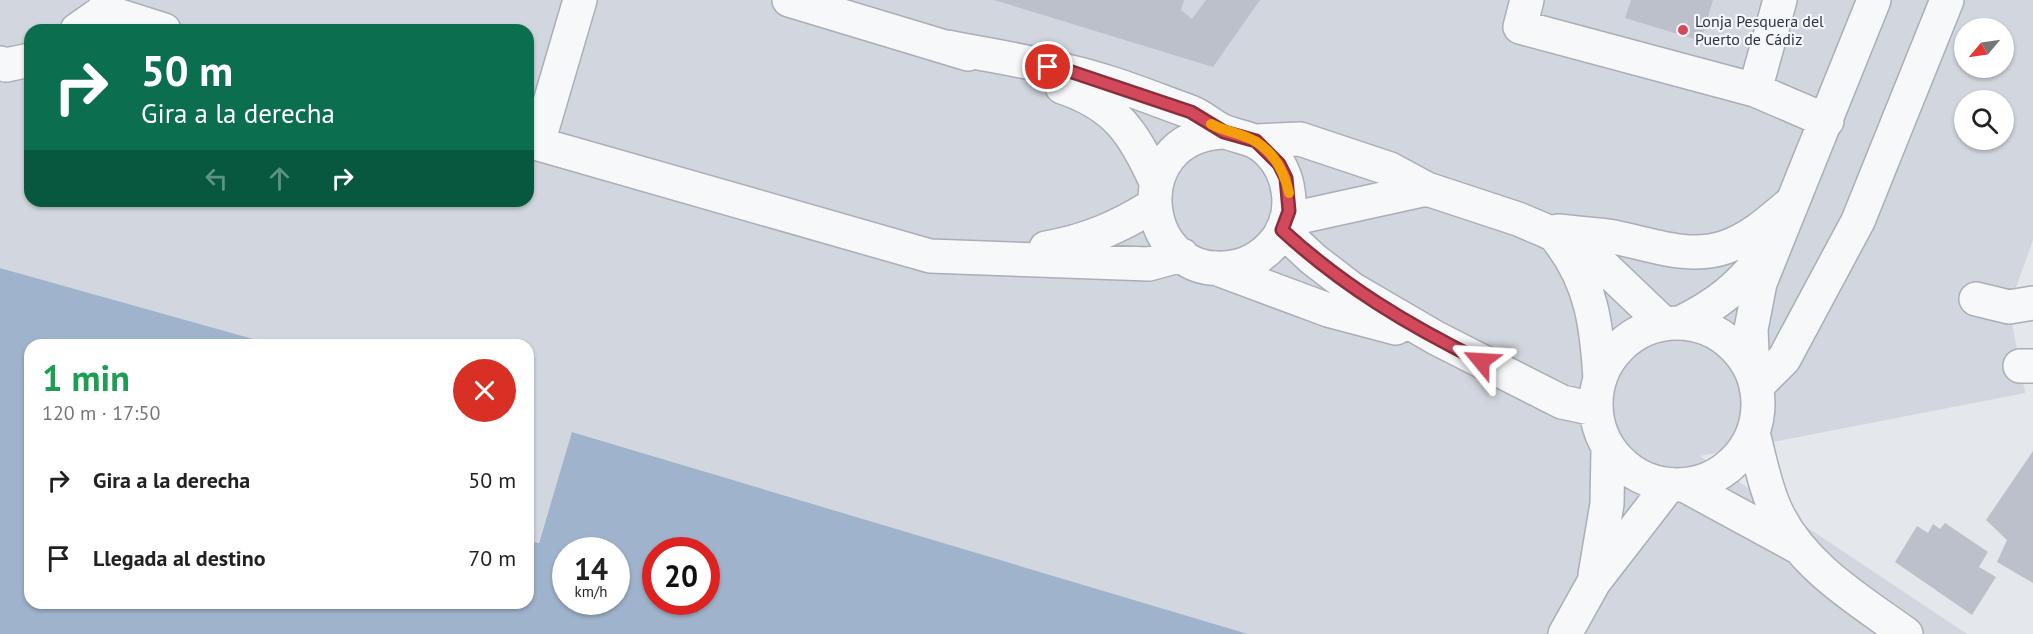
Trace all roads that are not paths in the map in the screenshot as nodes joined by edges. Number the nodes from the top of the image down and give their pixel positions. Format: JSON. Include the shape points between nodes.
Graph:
{"nodes":[{"id":1,"x":580,"y":0,"type":"edge"},
{"id":2,"x":789,"y":0,"type":"edge"},
{"id":3,"x":1527,"y":0,"type":"edge"},
{"id":4,"x":1780,"y":0,"type":"edge"},
{"id":5,"x":1874,"y":0,"type":"edge"},
{"id":6,"x":1947,"y":0,"type":"edge"},
{"id":7,"x":105,"y":6,"type":"edge"},
{"id":8,"x":84,"y":24,"type":"edge"},
{"id":9,"x":149,"y":24,"type":"edge"},
{"id":10,"x":947,"y":47,"type":"junction"},
{"id":11,"x":24,"y":61,"type":"edge"},
{"id":12,"x":0,"y":63,"type":"edge"},
{"id":13,"x":1755,"y":90,"type":"junction"},
{"id":14,"x":1827,"y":121,"type":"junction"},
{"id":15,"x":1224,"y":132,"type":"junction"},
{"id":16,"x":534,"y":139,"type":"edge"},
{"id":17,"x":1256,"y":141,"type":"junction"},
{"id":18,"x":534,"y":142,"type":"edge"},
{"id":19,"x":1427,"y":189,"type":"junction"},
{"id":20,"x":1155,"y":194,"type":"junction"},
{"id":21,"x":1794,"y":201,"type":"junction"},
{"id":22,"x":1284,"y":225,"type":"junction"},
{"id":23,"x":1549,"y":233,"type":"junction"},
{"id":24,"x":1776,"y":243,"type":"junction"},
{"id":25,"x":1182,"y":255,"type":"junction"},
{"id":26,"x":980,"y":259,"type":"junction"},
{"id":27,"x":1215,"y":267,"type":"junction"},
{"id":28,"x":1976,"y":299,"type":"dead end"},
{"id":29,"x":2033,"y":303,"type":"edge"},
{"id":30,"x":1672,"y":324,"type":"junction"},
{"id":31,"x":1436,"y":338,"type":"junction"},
{"id":32,"x":1754,"y":381,"type":"junction"},
{"id":33,"x":1597,"y":394,"type":"junction"},
{"id":34,"x":1753,"y":434,"type":"junction"},
{"id":35,"x":1608,"y":449,"type":"junction"},
{"id":36,"x":1676,"y":485,"type":"junction"},
{"id":37,"x":1800,"y":549,"type":"junction"},
{"id":38,"x":1594,"y":582,"type":"junction"},
{"id":39,"x":1565,"y":634,"type":"edge"},
{"id":40,"x":1906,"y":634,"type":"edge"}],
"edges":[{"from":1,"to":16,"type":"lane"},
{"from":2,"to":10,"type":"lane"},
{"from":3,"to":13,"type":"lane","via":[[1520,27]]},
{"from":4,"to":13,"type":"lane"},
{"from":5,"to":14,"type":"lane"},
{"from":6,"to":32,"type":"lane","via":[[1858,221],[1784,359]]},
{"from":7,"to":8,"type":"lane"},
{"from":7,"to":9,"type":"lane"},
{"from":10,"to":15,"type":"lane","via":[[1069,71],[1191,112]]},
{"from":10,"to":20,"type":"lane","via":[[1078,92],[1108,110],[1130,130]]},
{"from":11,"to":12,"type":"lane"},
{"from":13,"to":14,"type":"lane"},
{"from":14,"to":21,"type":"lane"},
{"from":15,"to":17,"type":"lane"},
{"from":15,"to":20,"type":"lane","via":[[1202,135],[1181,145],[1166,161]]},
{"from":17,"to":19,"type":"lane","via":[[1300,139],[1390,169]]},
{"from":17,"to":22,"type":"lane","via":[[1279,164],[1286,178],[1289,195]]},
{"from":18,"to":26,"type":"lane","via":[[930,256]]},
{"from":19,"to":22,"type":"lane"},
{"from":19,"to":23,"type":"lane"},
{"from":20,"to":25,"type":"lane","via":[[1165,238]]},
{"from":20,"to":26,"type":"lane","via":[[1112,230],[1087,240]]},
{"from":21,"to":23,"type":"lane","via":[[1757,232],[1724,248],[1701,252],[1664,249],[1609,236]]},
{"from":21,"to":24,"type":"lane"},
{"from":22,"to":27,"type":"lane","via":[[1271,247],[1251,261]]},
{"from":22,"to":31,"type":"lane","via":[[1313,259],[1352,289]]},
{"from":23,"to":30,"type":"lane","via":[[1596,259]]},
{"from":23,"to":33,"type":"lane","via":[[1580,273],[1593,308]]},
{"from":24,"to":30,"type":"lane","via":[[1747,277],[1714,306]]},
{"from":24,"to":32,"type":"lane","via":[[1760,283],[1751,329]]},
{"from":25,"to":26,"type":"lane","via":[[1149,264]]},
{"from":25,"to":27,"type":"lane"},
{"from":27,"to":31,"type":"lane","via":[[1328,309]]},
{"from":28,"to":29,"type":"lane","via":[[2009,307]]},
{"from":30,"to":32,"type":"lane","via":[[1711,330],[1729,342],[1743,357]]},
{"from":30,"to":33,"type":"lane","via":[[1650,327],[1631,336],[1603,368]]},
{"from":31,"to":33,"type":"lane","via":[[1562,402]]},
{"from":32,"to":34,"type":"lane","via":[[1758,414]]},
{"from":33,"to":35,"type":"lane","via":[[1599,430]]},
{"from":34,"to":36,"type":"lane","via":[[1731,466],[1714,477]]},
{"from":34,"to":37,"type":"lane","via":[[1776,512]]},
{"from":35,"to":36,"type":"lane","via":[[1638,476]]},
{"from":35,"to":38,"type":"lane","via":[[1607,504]]},
{"from":36,"to":37,"type":"lane"},
{"from":36,"to":38,"type":"lane"},
{"from":37,"to":40,"type":"lane","via":[[1846,592]]},
{"from":38,"to":39,"type":"lane"}]}
